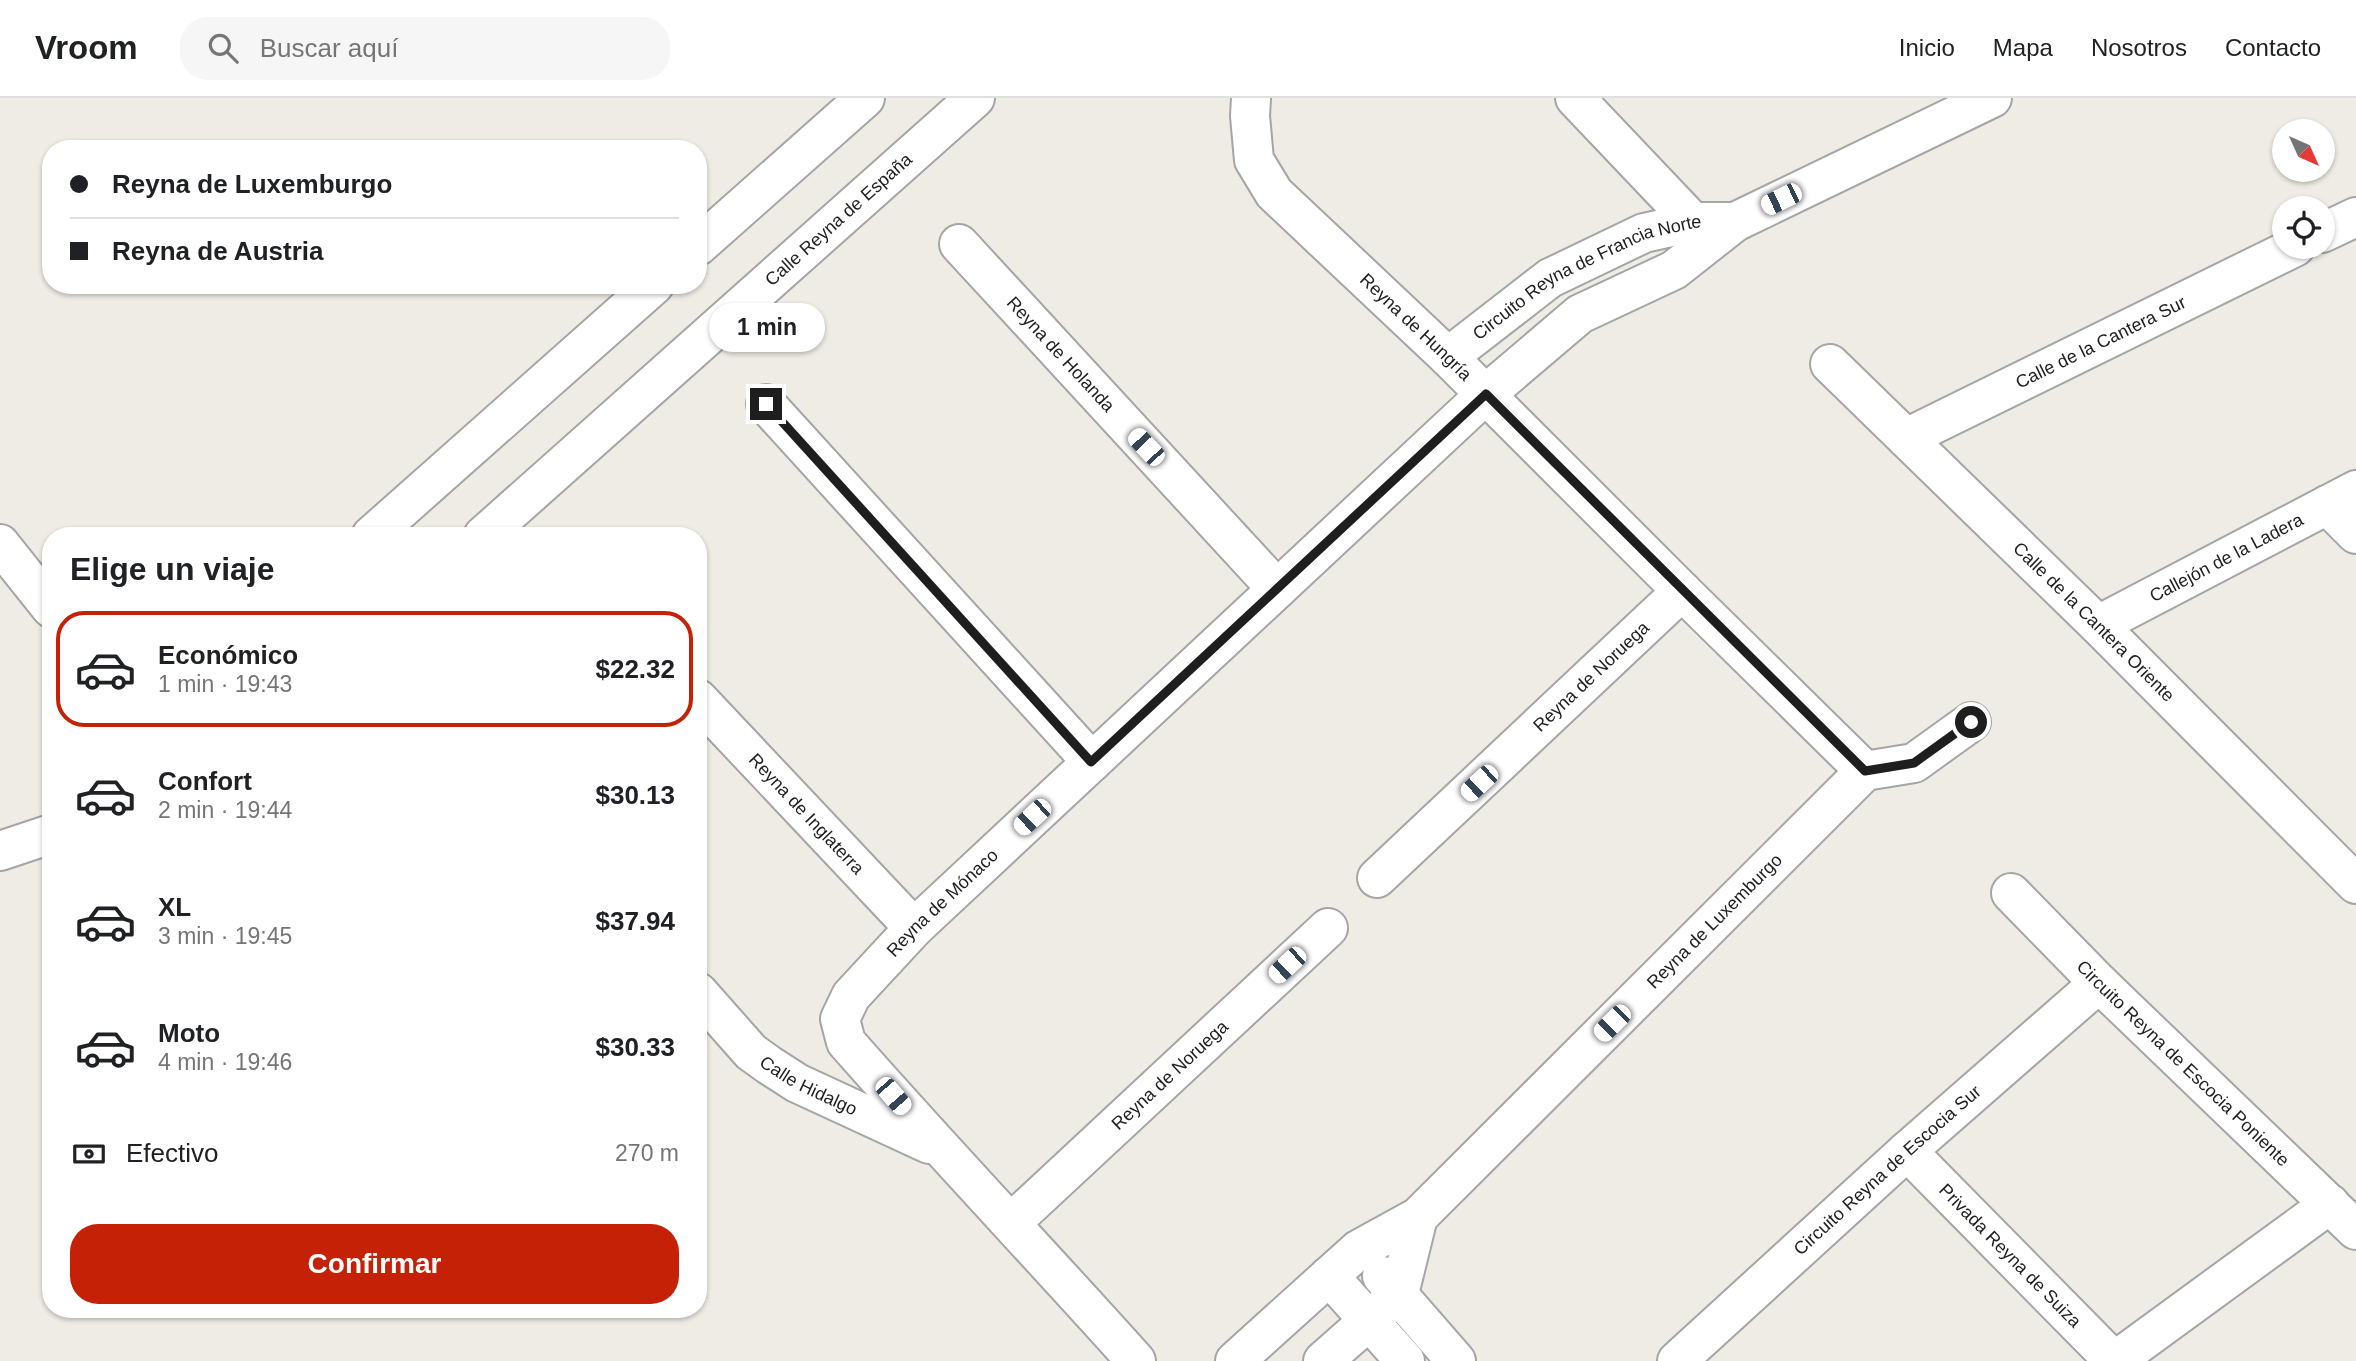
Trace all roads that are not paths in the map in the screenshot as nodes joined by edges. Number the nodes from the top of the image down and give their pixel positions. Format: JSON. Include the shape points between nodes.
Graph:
{"nodes":[{"id":1,"x":865,"y":98,"type":"edge"},
{"id":2,"x":975,"y":98,"type":"edge"},
{"id":3,"x":1251,"y":98,"type":"edge"},
{"id":4,"x":1575,"y":98,"type":"edge"},
{"id":5,"x":1992,"y":98,"type":"edge"},
{"id":6,"x":2356,"y":217,"type":"edge"},
{"id":7,"x":2335,"y":227,"type":"edge"},
{"id":8,"x":1713,"y":228,"type":"junction"},
{"id":9,"x":707,"y":238,"type":"edge"},
{"id":10,"x":959,"y":244,"type":"dead end"},
{"id":11,"x":2272,"y":258,"type":"edge"},
{"id":12,"x":1550,"y":278,"type":"junction"},
{"id":13,"x":644,"y":294,"type":"edge"},
{"id":14,"x":1580,"y":314,"type":"junction"},
{"id":15,"x":1448,"y":357,"type":"junction"},
{"id":16,"x":1830,"y":364,"type":"dead end"},
{"id":17,"x":1486,"y":394,"type":"junction"},
{"id":18,"x":766,"y":404,"type":"dead end"},
{"id":19,"x":1906,"y":438,"type":"junction"},
{"id":20,"x":2341,"y":498,"type":"edge"},
{"id":21,"x":381,"y":527,"type":"edge"},
{"id":22,"x":493,"y":527,"type":"edge"},
{"id":23,"x":2356,"y":534,"type":"edge"},
{"id":24,"x":0,"y":544,"type":"edge"},
{"id":25,"x":1277,"y":589,"type":"junction"},
{"id":26,"x":1682,"y":591,"type":"junction"},
{"id":27,"x":42,"y":597,"type":"edge"},
{"id":28,"x":2098,"y":625,"type":"junction"},
{"id":29,"x":707,"y":709,"type":"edge"},
{"id":30,"x":1971,"y":722,"type":"dead end"},
{"id":31,"x":1091,"y":762,"type":"junction"},
{"id":32,"x":1865,"y":771,"type":"junction"},
{"id":33,"x":42,"y":837,"type":"edge"},
{"id":34,"x":0,"y":851,"type":"edge"},
{"id":35,"x":1377,"y":878,"type":"dead end"},
{"id":36,"x":2356,"y":884,"type":"edge"},
{"id":37,"x":2011,"y":893,"type":"dead end"},
{"id":38,"x":914,"y":928,"type":"junction"},
{"id":39,"x":1328,"y":928,"type":"dead end"},
{"id":40,"x":2098,"y":982,"type":"junction"},
{"id":41,"x":707,"y":1002,"type":"edge"},
{"id":42,"x":840,"y":1019,"type":"joint"},
{"id":43,"x":940,"y":1149,"type":"junction"},
{"id":44,"x":1907,"y":1152,"type":"junction"},
{"id":45,"x":1418,"y":1217,"type":"junction"},
{"id":46,"x":2343,"y":1217,"type":"edge"},
{"id":47,"x":1011,"y":1223,"type":"junction"},
{"id":48,"x":1358,"y":1250,"type":"junction"},
{"id":49,"x":1329,"y":1276,"type":"junction"},
{"id":50,"x":1399,"y":1294,"type":"junction"},
{"id":51,"x":1369,"y":1320,"type":"junction"},
{"id":52,"x":1136,"y":1361,"type":"edge"},
{"id":53,"x":1235,"y":1361,"type":"edge"},
{"id":54,"x":1323,"y":1361,"type":"edge"},
{"id":55,"x":1405,"y":1361,"type":"edge"},
{"id":56,"x":1456,"y":1361,"type":"edge"},
{"id":57,"x":1677,"y":1361,"type":"edge"},
{"id":58,"x":2115,"y":1361,"type":"edge"}],
"edges":[{"from":1,"to":9,"type":"street"},
{"from":2,"to":22,"type":"street","name":"Calle Reyna de España"},
{"from":3,"to":15,"type":"street","name":"Reyna de Hungría","via":[[1254,160],[1275,193]]},
{"from":4,"to":8,"type":"street"},
{"from":5,"to":8,"type":"street","name":"Circuito Reyna de Francia Norte"},
{"from":6,"to":7,"type":"street"},
{"from":8,"to":12,"type":"street","name":"Circuito Reyna de Francia Norte","via":[[1644,233]]},
{"from":8,"to":14,"type":"street","name":"Circuito Reyna de Francia Norte","via":[[1674,270]]},
{"from":10,"to":25,"type":"street","name":"Reyna de Holanda"},
{"from":11,"to":19,"type":"street","name":"Calle de la Cantera Sur"},
{"from":12,"to":14,"type":"street"},
{"from":12,"to":15,"type":"street","name":"Circuito Reyna de Francia Norte"},
{"from":13,"to":21,"type":"street"},
{"from":14,"to":17,"type":"street","name":"Circuito Reyna de Francia Norte"},
{"from":15,"to":17,"type":"street","name":"Reyna de Hungría"},
{"from":16,"to":19,"type":"street","name":"Calle de la Cantera Oriente"},
{"from":17,"to":25,"type":"street","name":"Reyna de Mónaco"},
{"from":17,"to":26,"type":"street","name":"Reyna de Hungría"},
{"from":18,"to":31,"type":"street"},
{"from":19,"to":28,"type":"street","name":"Calle de la Cantera Oriente"},
{"from":20,"to":23,"type":"street"},
{"from":20,"to":28,"type":"street","name":"Callejón de la Ladera"},
{"from":24,"to":27,"type":"street"},
{"from":25,"to":31,"type":"street","name":"Reyna de Mónaco"},
{"from":26,"to":32,"type":"street","name":"Reyna de Hungría"},
{"from":26,"to":35,"type":"street","name":"Reyna de Noruega"},
{"from":28,"to":36,"type":"street","name":"Calle de la Cantera Oriente"},
{"from":29,"to":38,"type":"street","name":"Reyna de Inglaterra"},
{"from":30,"to":32,"type":"street","via":[[1914,763]]},
{"from":31,"to":38,"type":"street","name":"Reyna de Mónaco"},
{"from":32,"to":45,"type":"street","name":"Reyna de Luxemburgo"},
{"from":33,"to":34,"type":"street"},
{"from":37,"to":40,"type":"street","name":"Circuito Reyna de Escocia Poniente"},
{"from":38,"to":42,"type":"street","name":"Reyna de Mónaco","via":[[850,996]]},
{"from":39,"to":47,"type":"street","name":"Reyna de Noruega"},
{"from":40,"to":44,"type":"street","name":"Circuito Reyna de Escocia Sur"},
{"from":40,"to":46,"type":"street","name":"Circuito Reyna de Escocia Poniente"},
{"from":41,"to":43,"type":"street","name":"Calle Hidalgo","via":[[751,1052],[797,1083]]},
{"from":42,"to":43,"type":"street","name":"Calle Hidalgo","via":[[846,1042]]},
{"from":43,"to":47,"type":"street","name":"Calle Hidalgo"},
{"from":44,"to":57,"type":"street","name":"Circuito Reyna de Escocia Sur"},
{"from":44,"to":58,"type":"street","name":"Privada Reyna de Suiza"},
{"from":45,"to":48,"type":"street","name":"Reyna de Luxemburgo"},
{"from":45,"to":50,"type":"street"},
{"from":46,"to":58,"type":"street"},
{"from":47,"to":52,"type":"street","name":"Calle Hidalgo"},
{"from":48,"to":49,"type":"street","name":"Reyna de Luxemburgo"},
{"from":48,"to":50,"type":"street"},
{"from":49,"to":51,"type":"street"},
{"from":49,"to":53,"type":"street","name":"Reyna de Luxemburgo"},
{"from":50,"to":51,"type":"street"},
{"from":50,"to":56,"type":"street"},
{"from":51,"to":54,"type":"street"},
{"from":51,"to":55,"type":"street"}]}
